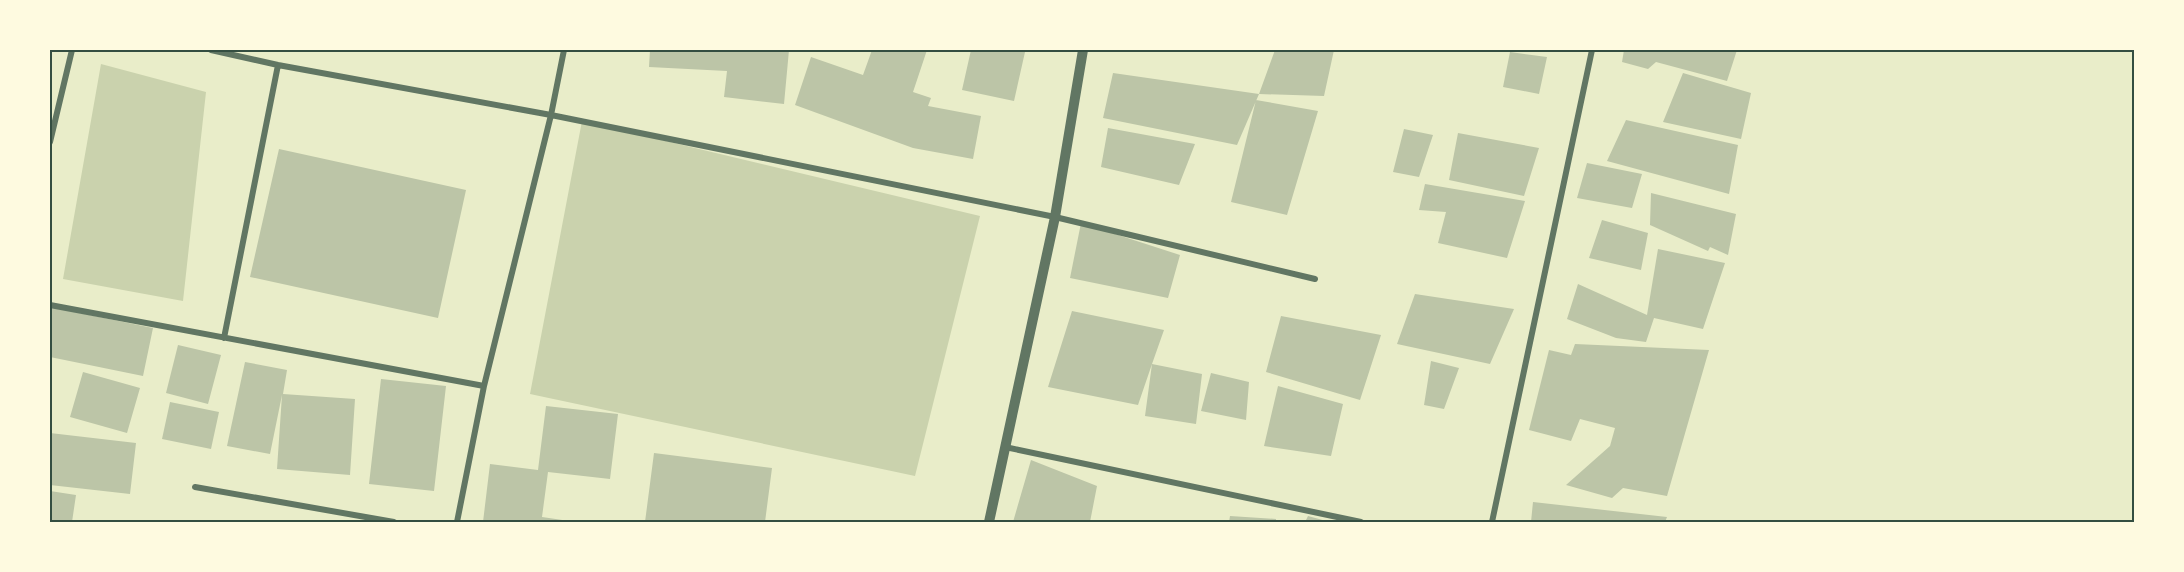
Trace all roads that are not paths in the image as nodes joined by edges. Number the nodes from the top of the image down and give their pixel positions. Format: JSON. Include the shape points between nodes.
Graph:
{"nodes":[{"id":1,"x":72,"y":50,"type":"edge"},
{"id":2,"x":211,"y":50,"type":"edge"},
{"id":3,"x":564,"y":50,"type":"edge"},
{"id":4,"x":1083,"y":50,"type":"edge"},
{"id":5,"x":1592,"y":50,"type":"edge"},
{"id":6,"x":278,"y":65,"type":"junction"},
{"id":7,"x":551,"y":115,"type":"junction"},
{"id":8,"x":50,"y":142,"type":"edge"},
{"id":9,"x":1055,"y":217,"type":"junction"},
{"id":10,"x":1315,"y":279,"type":"dead end"},
{"id":11,"x":50,"y":305,"type":"edge"},
{"id":12,"x":224,"y":338,"type":"junction"},
{"id":13,"x":484,"y":386,"type":"junction"},
{"id":14,"x":1005,"y":447,"type":"junction"},
{"id":15,"x":195,"y":487,"type":"dead end"},
{"id":16,"x":394,"y":522,"type":"edge"},
{"id":17,"x":458,"y":522,"type":"edge"},
{"id":18,"x":989,"y":522,"type":"edge"},
{"id":19,"x":1361,"y":522,"type":"edge"},
{"id":20,"x":1492,"y":522,"type":"edge"}],
"edges":[{"from":1,"to":8,"type":"street"},
{"from":2,"to":6,"type":"street"},
{"from":3,"to":7,"type":"street"},
{"from":4,"to":9,"type":"street"},
{"from":5,"to":20,"type":"street"},
{"from":6,"to":7,"type":"street"},
{"from":6,"to":12,"type":"street"},
{"from":7,"to":9,"type":"street"},
{"from":7,"to":13,"type":"street"},
{"from":9,"to":10,"type":"street"},
{"from":9,"to":14,"type":"street"},
{"from":11,"to":12,"type":"street"},
{"from":12,"to":13,"type":"street"},
{"from":13,"to":17,"type":"street"},
{"from":14,"to":18,"type":"street"},
{"from":14,"to":19,"type":"street"},
{"from":15,"to":16,"type":"street"}]}
